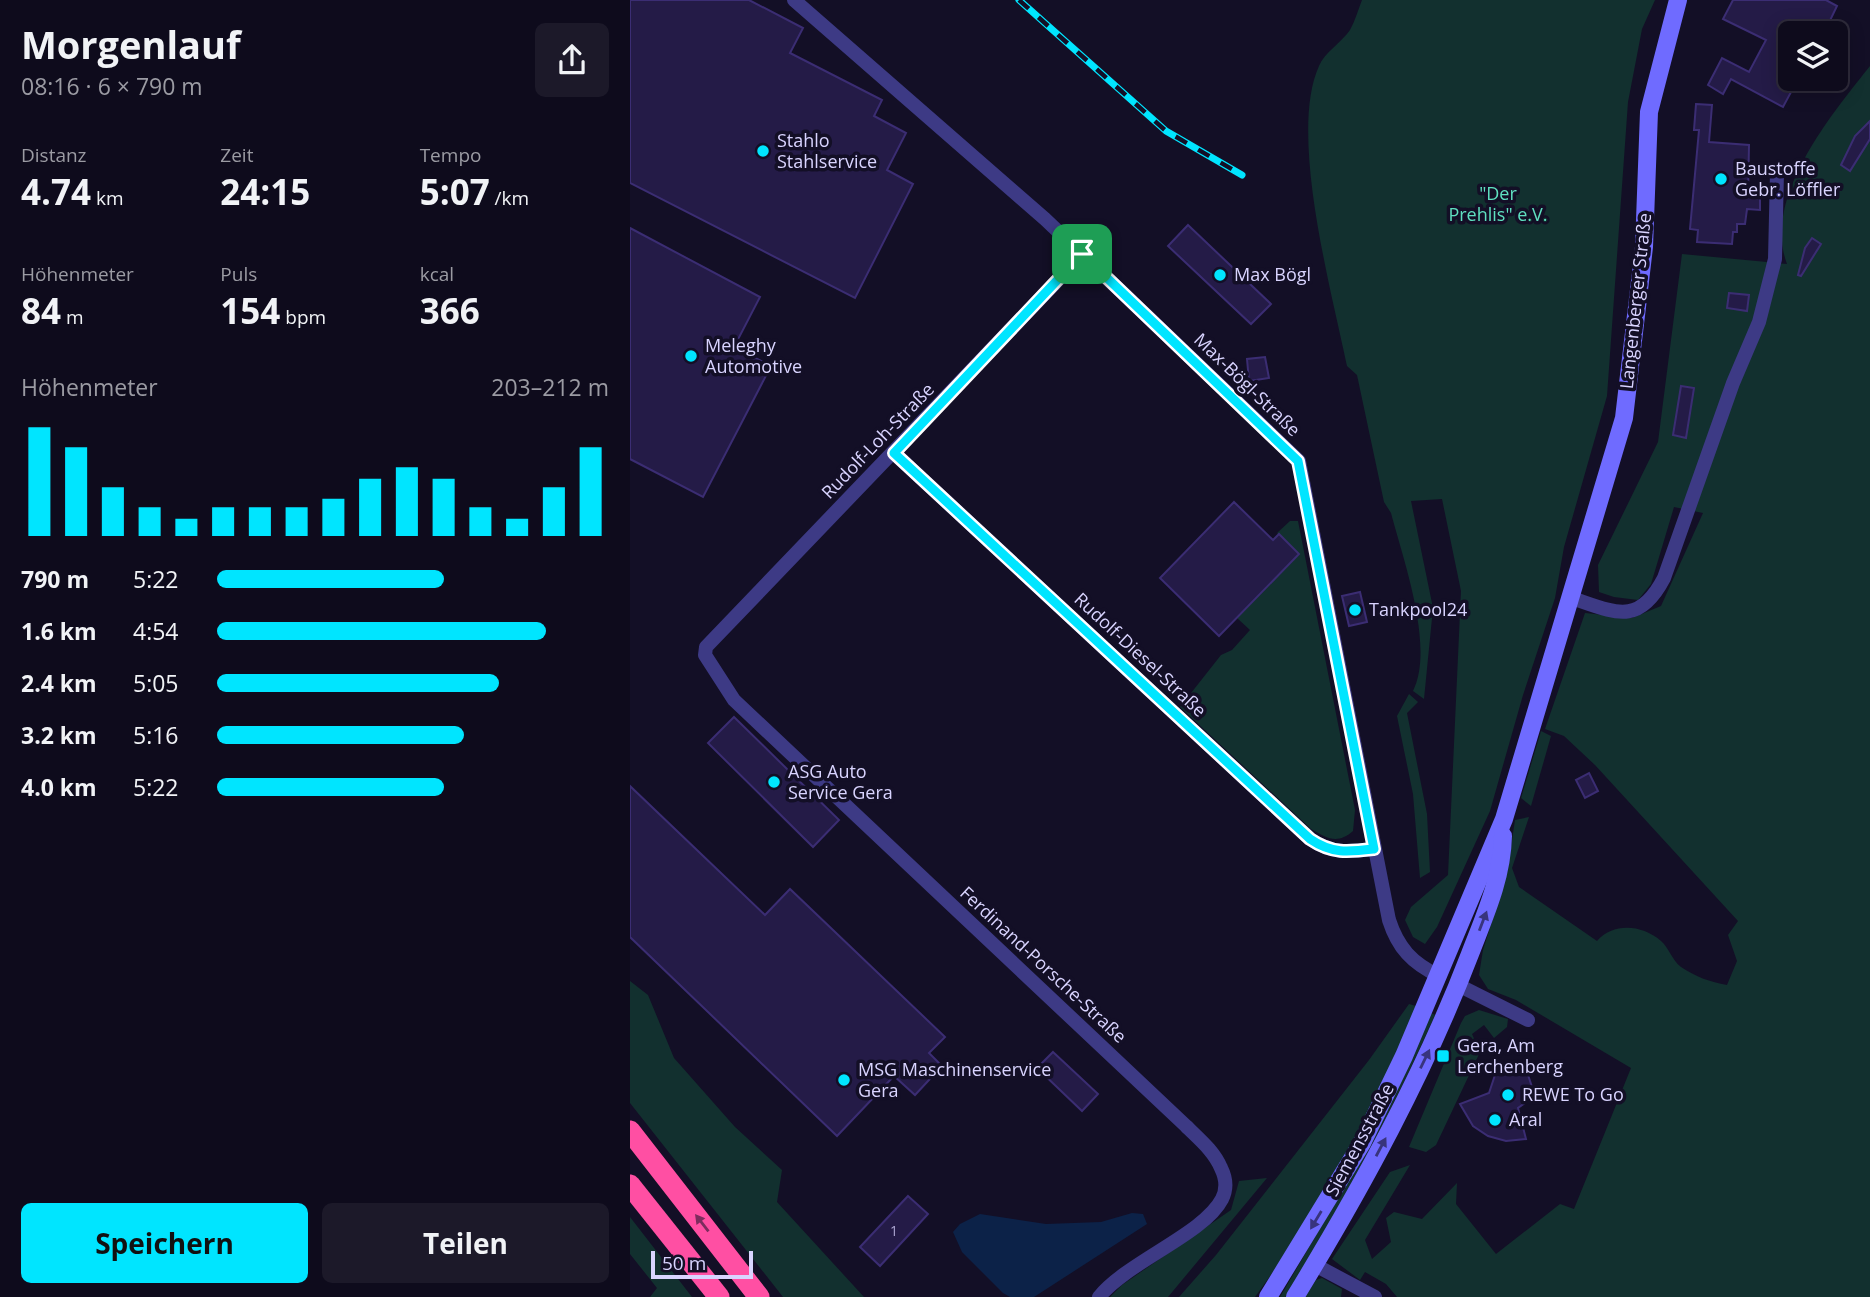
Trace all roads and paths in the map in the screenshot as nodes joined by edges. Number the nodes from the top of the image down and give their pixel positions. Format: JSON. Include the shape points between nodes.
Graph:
{"nodes":[{"id":1,"x":794,"y":0,"type":"edge"},
{"id":2,"x":1678,"y":0,"type":"edge"},
{"id":3,"x":1777,"y":172,"type":"dead end"},
{"id":4,"x":1082,"y":254,"type":"junction"},
{"id":5,"x":894,"y":453,"type":"junction"},
{"id":6,"x":1572,"y":598,"type":"junction"},
{"id":7,"x":705,"y":655,"type":"joint"},
{"id":8,"x":1504,"y":819,"type":"junction"},
{"id":9,"x":1374,"y":849,"type":"junction"},
{"id":10,"x":1439,"y":976,"type":"junction"},
{"id":11,"x":1458,"y":985,"type":"junction"},
{"id":12,"x":1528,"y":1020,"type":"dead end"},
{"id":13,"x":630,"y":1131,"type":"edge"},
{"id":14,"x":630,"y":1185,"type":"edge"},
{"id":15,"x":1315,"y":1265,"type":"junction"},
{"id":16,"x":719,"y":1297,"type":"edge"},
{"id":17,"x":759,"y":1297,"type":"edge"},
{"id":18,"x":1099,"y":1297,"type":"edge"},
{"id":19,"x":1268,"y":1297,"type":"edge"},
{"id":20,"x":1295,"y":1297,"type":"edge"},
{"id":21,"x":1375,"y":1297,"type":"edge"}],
"edges":[{"from":1,"to":4,"type":"street","name":"Max-Bögl-Straße"},
{"from":2,"to":6,"type":"main road","name":"Langenberger Straße","via":[[1649,111],[1644,247],[1624,418]]},
{"from":3,"to":6,"type":"street","via":[[1775,259],[1759,323],[1664,578],[1652,601],[1632,611],[1609,610]]},
{"from":4,"to":5,"type":"street","name":"Rudolf-Loh-Straße"},
{"from":4,"to":9,"type":"street","name":"Max-Bögl-Straße","via":[[1298,461]]},
{"from":5,"to":7,"type":"street","name":"Rudolf-Loh-Straße","via":[[706,647]]},
{"from":5,"to":9,"type":"street","name":"Rudolf-Diesel-Straße","via":[[1310,839],[1326,850],[1342,853]]},
{"from":6,"to":8,"type":"main road","name":"Langenberger Straße"},
{"from":7,"to":18,"type":"street","name":"Ferdinand-Porsche-Straße","via":[[734,700],[1217,1160],[1225,1192],[1213,1212]]},
{"from":8,"to":10,"type":"main road","name":"Langenberger Straße"},
{"from":11,"to":8,"type":"main road","name":"Langenberger Straße","one_way":true,"via":[[1497,884]]},
{"from":9,"to":10,"type":"street","name":"Max-Bögl-Straße","via":[[1395,939],[1417,965]]},
{"from":10,"to":11,"type":"main road"},
{"from":10,"to":19,"type":"main road","name":"Siemensstraße","one_way":true,"via":[[1362,1143]]},
{"from":11,"to":12,"type":"street"},
{"from":15,"to":11,"type":"main road","name":"Siemensstraße","one_way":true,"via":[[1395,1121]]},
{"from":17,"to":13,"type":"highway","one_way":true},
{"from":14,"to":16,"type":"highway"},
{"from":15,"to":20,"type":"main road","name":"Siemensstraße"},
{"from":15,"to":21,"type":"street"}]}
